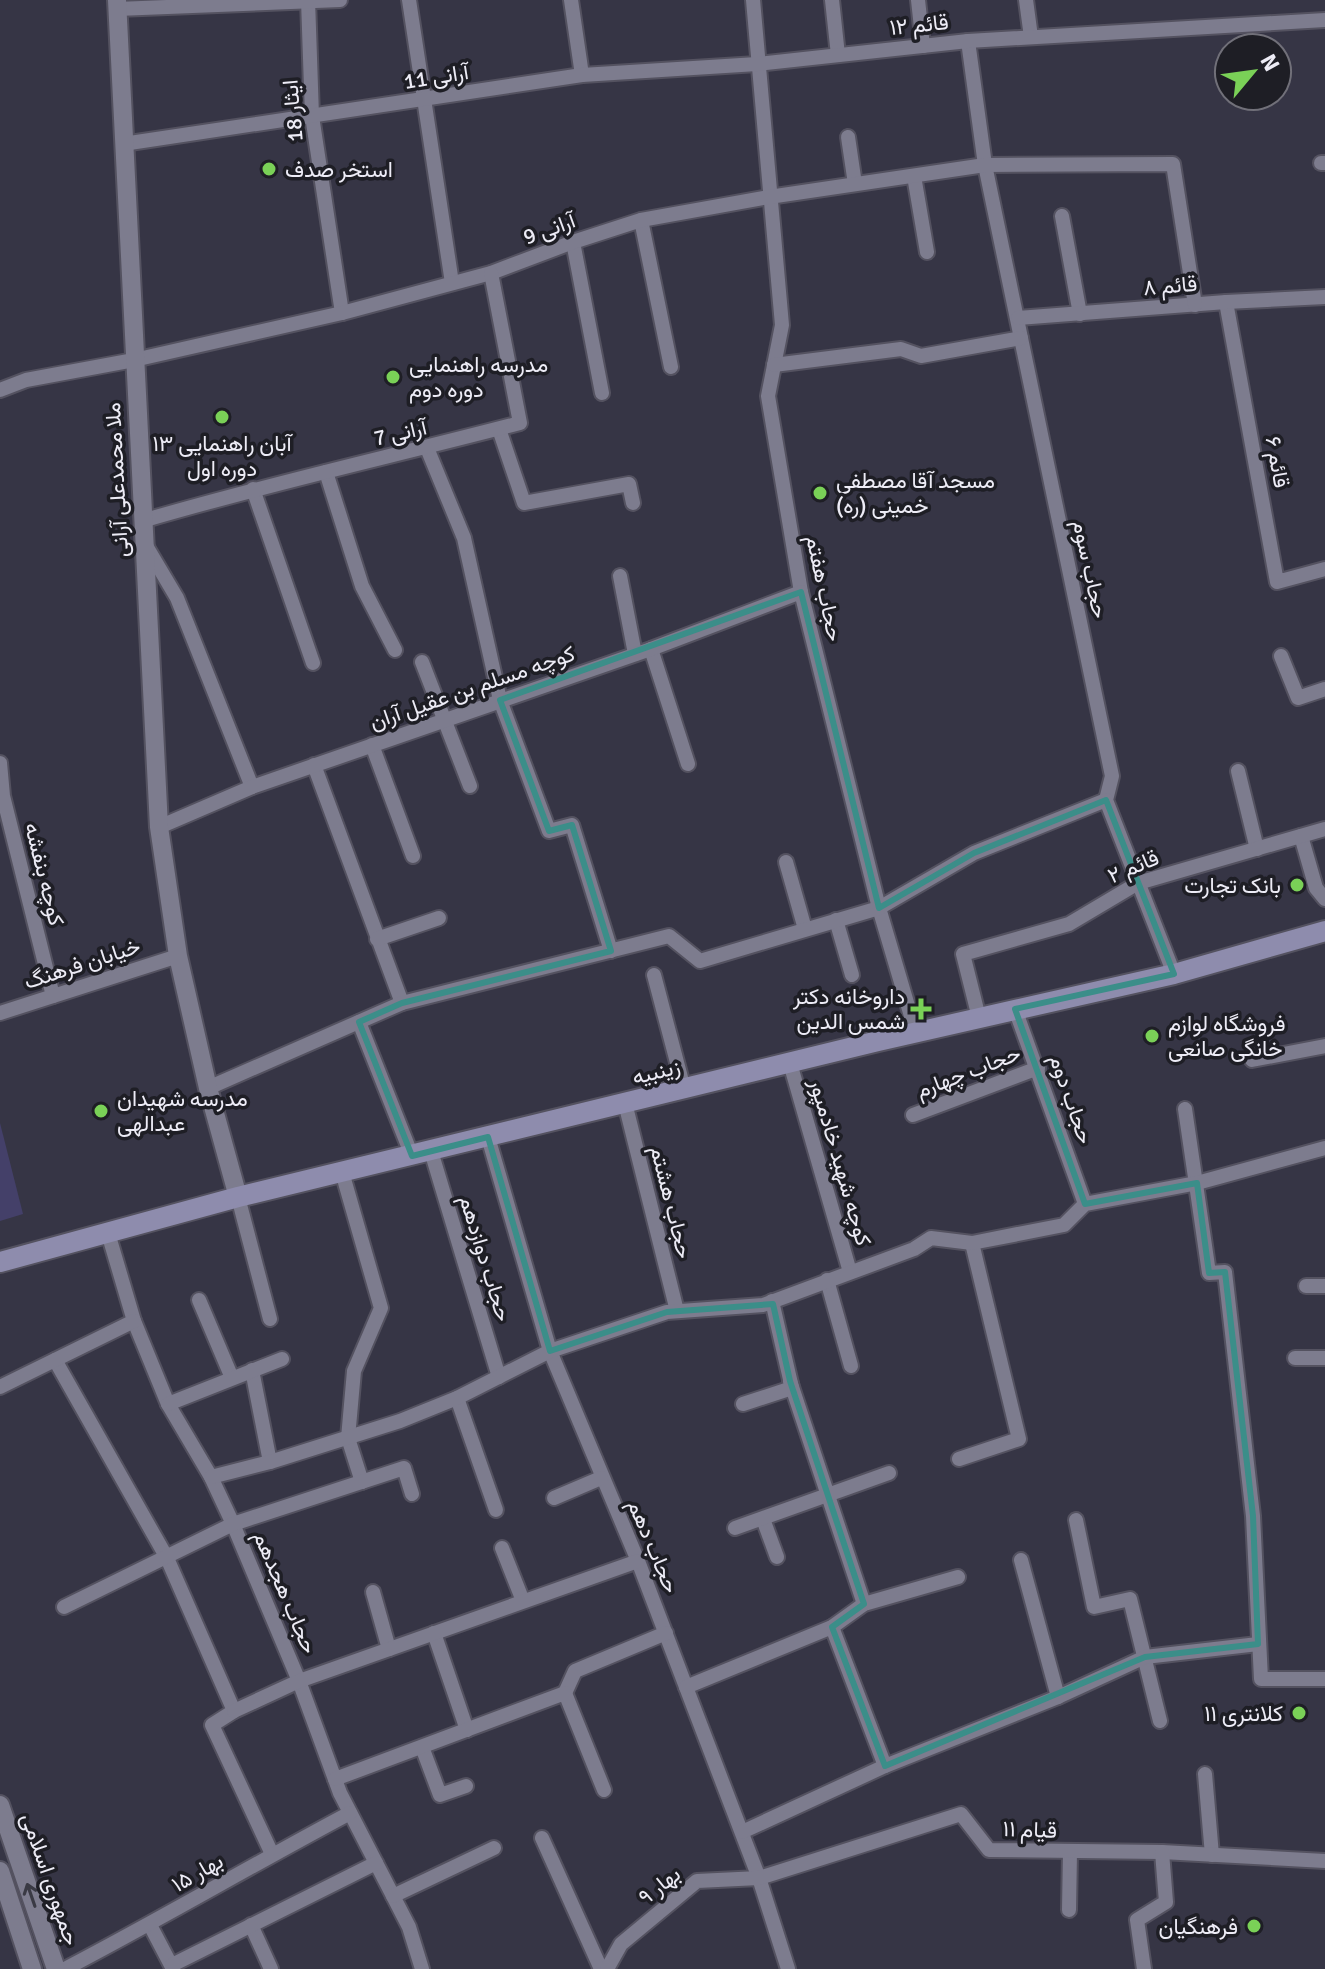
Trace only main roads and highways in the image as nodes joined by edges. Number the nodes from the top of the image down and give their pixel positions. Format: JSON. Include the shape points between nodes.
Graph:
{"nodes":[{"id":1,"x":1325,"y":931,"type":"edge"},
{"id":2,"x":0,"y":1262,"type":"edge"}],
"edges":[{"from":1,"to":2,"type":"main road","name":"زینبیه","via":[[1174,974],[238,1197]]}]}
